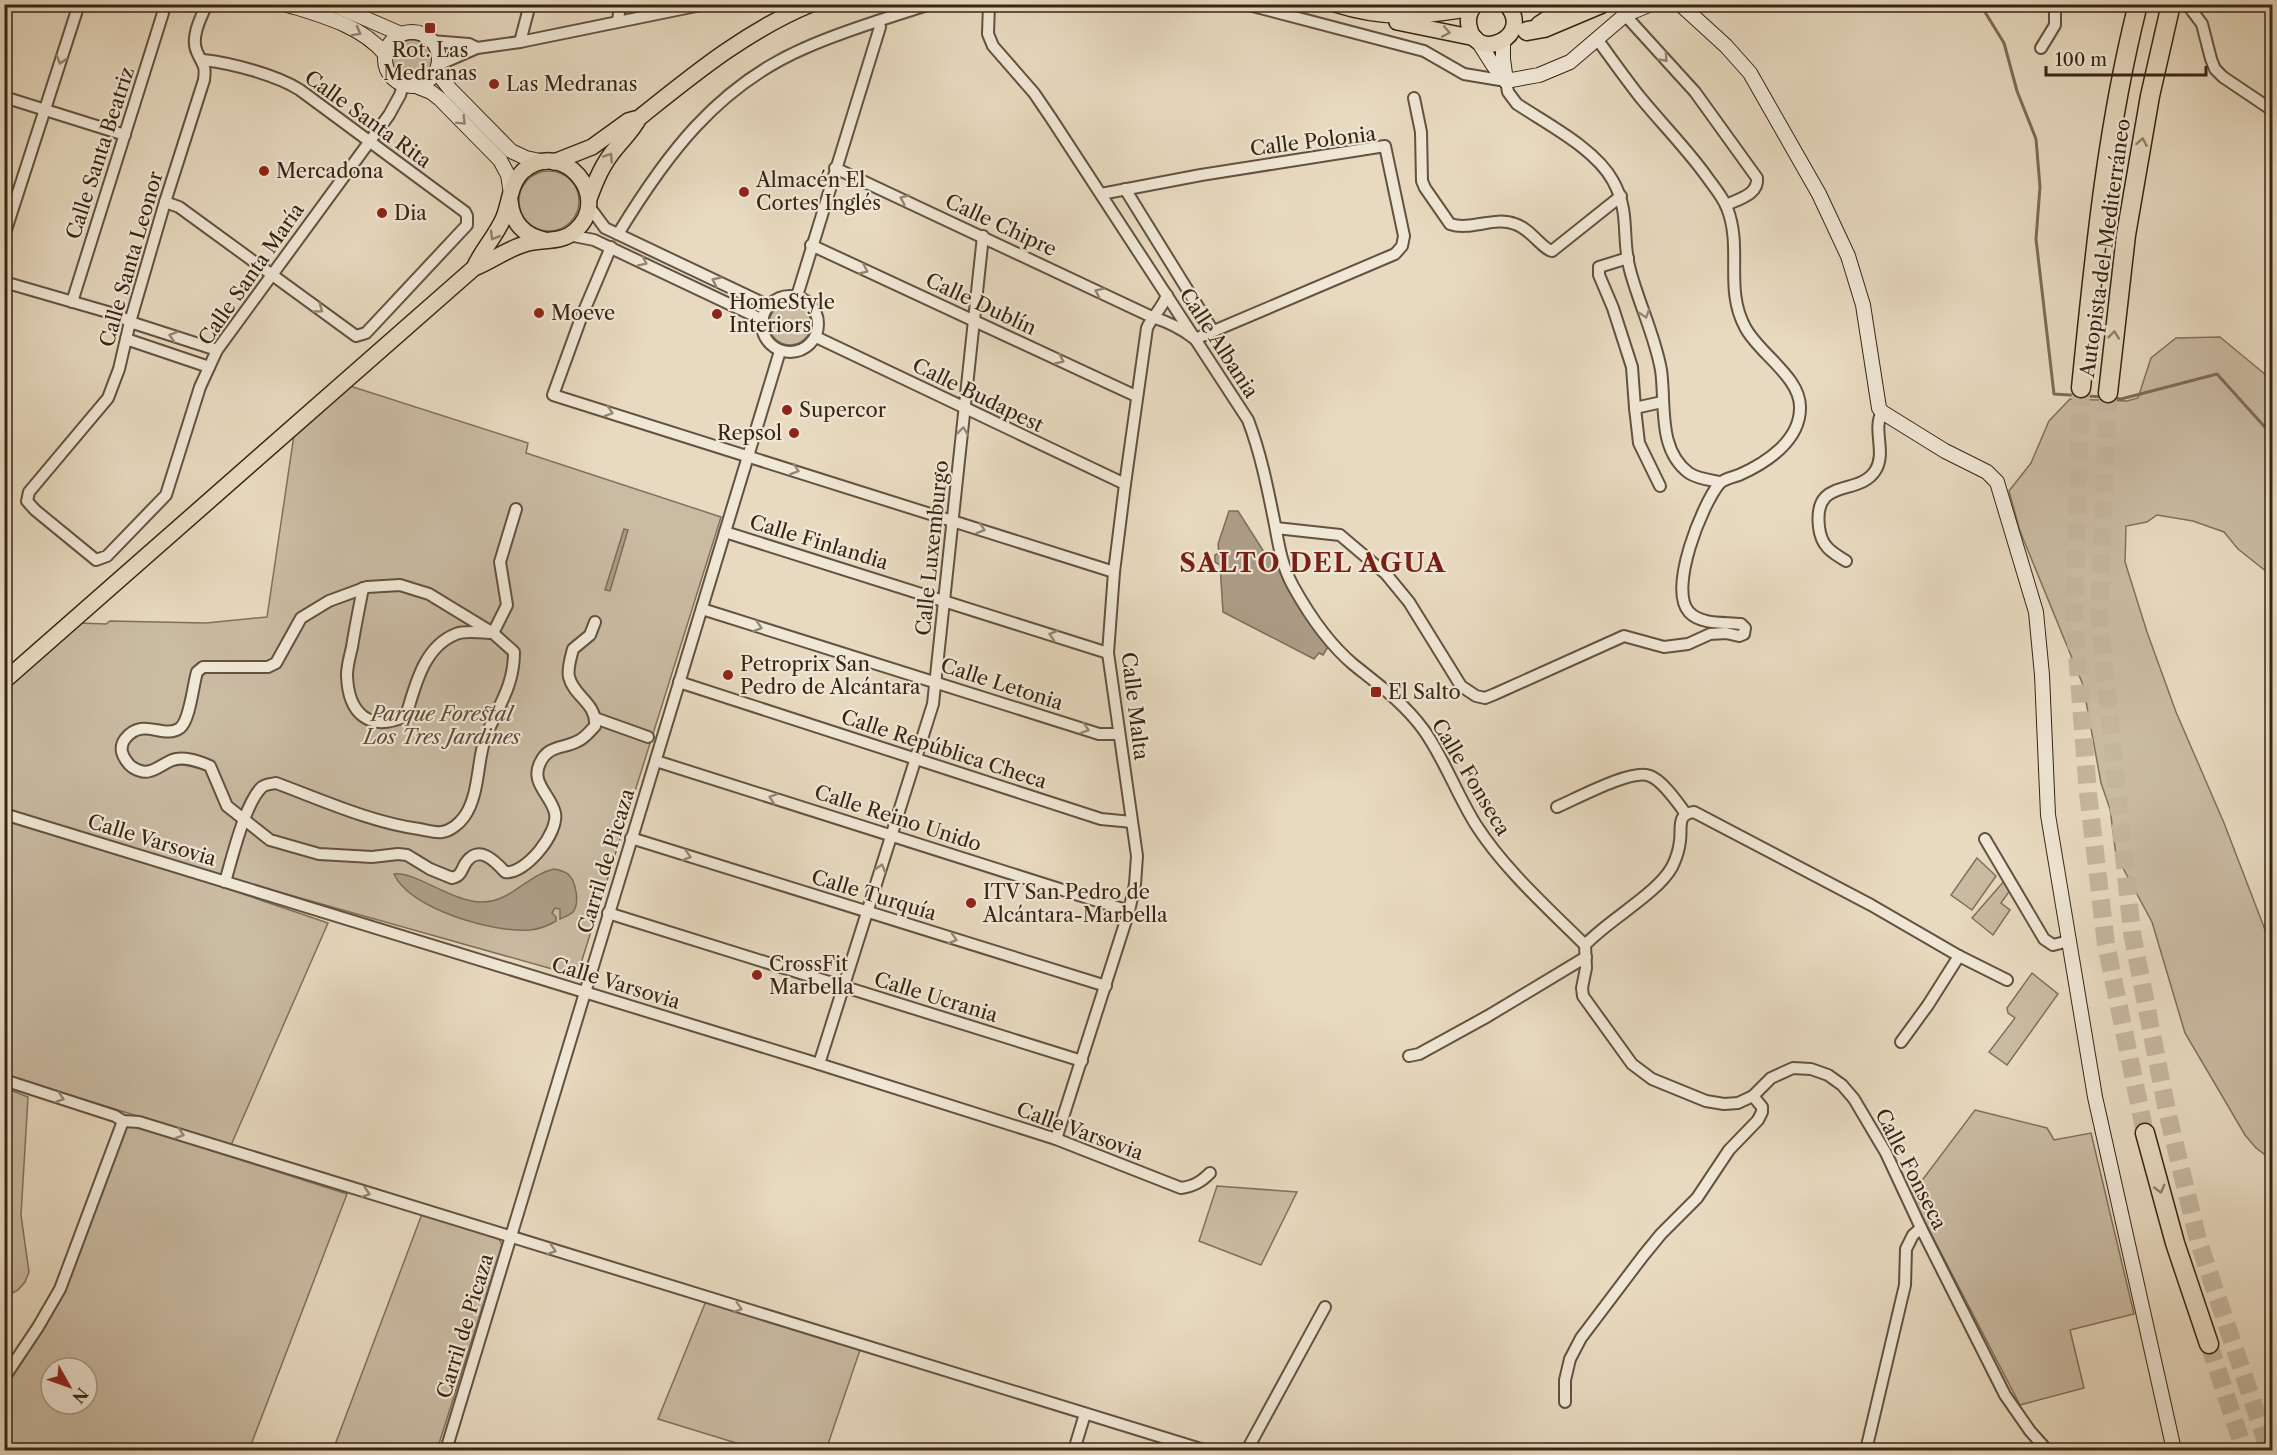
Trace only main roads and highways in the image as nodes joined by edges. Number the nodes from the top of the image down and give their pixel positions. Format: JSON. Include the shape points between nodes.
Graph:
{"nodes":[{"id":1,"x":811,"y":4,"type":"edge"},
{"id":2,"x":1335,"y":4,"type":"edge"},
{"id":3,"x":1506,"y":4,"type":"edge"},
{"id":4,"x":1570,"y":4,"type":"edge"},
{"id":5,"x":1601,"y":4,"type":"edge"},
{"id":6,"x":2138,"y":4,"type":"edge"},
{"id":7,"x":2171,"y":4,"type":"edge"},
{"id":8,"x":1474,"y":6,"type":"edge"},
{"id":9,"x":1377,"y":14,"type":"junction"},
{"id":10,"x":1527,"y":31,"type":"junction"},
{"id":11,"x":1476,"y":39,"type":"junction"},
{"id":12,"x":1506,"y":39,"type":"junction"},
{"id":13,"x":639,"y":118,"type":"junction"},
{"id":14,"x":550,"y":162,"type":"junction"},
{"id":15,"x":510,"y":197,"type":"junction"},
{"id":16,"x":588,"y":203,"type":"junction"},
{"id":17,"x":545,"y":240,"type":"junction"},
{"id":18,"x":474,"y":268,"type":"junction"},
{"id":19,"x":2081,"y":388,"type":"tunnel mouth"},
{"id":20,"x":2108,"y":393,"type":"tunnel mouth"},
{"id":21,"x":4,"y":681,"type":"edge"},
{"id":22,"x":2145,"y":1133,"type":"tunnel mouth"},
{"id":23,"x":2209,"y":1344,"type":"tunnel mouth"}],
"edges":[{"from":1,"to":13,"type":"main road","via":[[731,47]]},
{"from":2,"to":9,"type":"main road"},
{"from":3,"to":12,"type":"main road","via":[[1514,25]]},
{"from":4,"to":10,"type":"main road"},
{"from":5,"to":10,"type":"highway","via":[[1544,28]]},
{"from":6,"to":19,"type":"highway","name":"Autopista del Mediterráneo","via":[[2096,238]]},
{"from":20,"to":7,"type":"highway","name":"Autopista del Mediterráneo","one_way":true,"via":[[2126,235],[2150,96]]},
{"from":8,"to":9,"type":"main road","via":[[1426,16]]},
{"from":8,"to":11,"type":"main road","via":[[1468,24]]},
{"from":9,"to":11,"type":"main road","one_way":true,"via":[[1400,23]]},
{"from":10,"to":12,"type":"main road"},
{"from":11,"to":12,"type":"main road","via":[[1489,44]]},
{"from":13,"to":14,"type":"main road","via":[[628,121],[592,147]]},
{"from":16,"to":13,"type":"main road","one_way":true,"via":[[604,165]]},
{"from":14,"to":15,"type":"main road","via":[[537,163],[523,171]]},
{"from":14,"to":16,"type":"main road","via":[[576,172],[585,185]]},
{"from":15,"to":17,"type":"main road","via":[[513,217],[522,230]]},
{"from":15,"to":18,"type":"main road","one_way":true,"via":[[498,230]]},
{"from":16,"to":17,"type":"main road","via":[[581,225],[561,239]]},
{"from":17,"to":18,"type":"main road","via":[[527,243]]},
{"from":18,"to":21,"type":"main road"},
{"from":22,"to":23,"type":"highway","one_way":true,"via":[[2175,1243]]}]}
